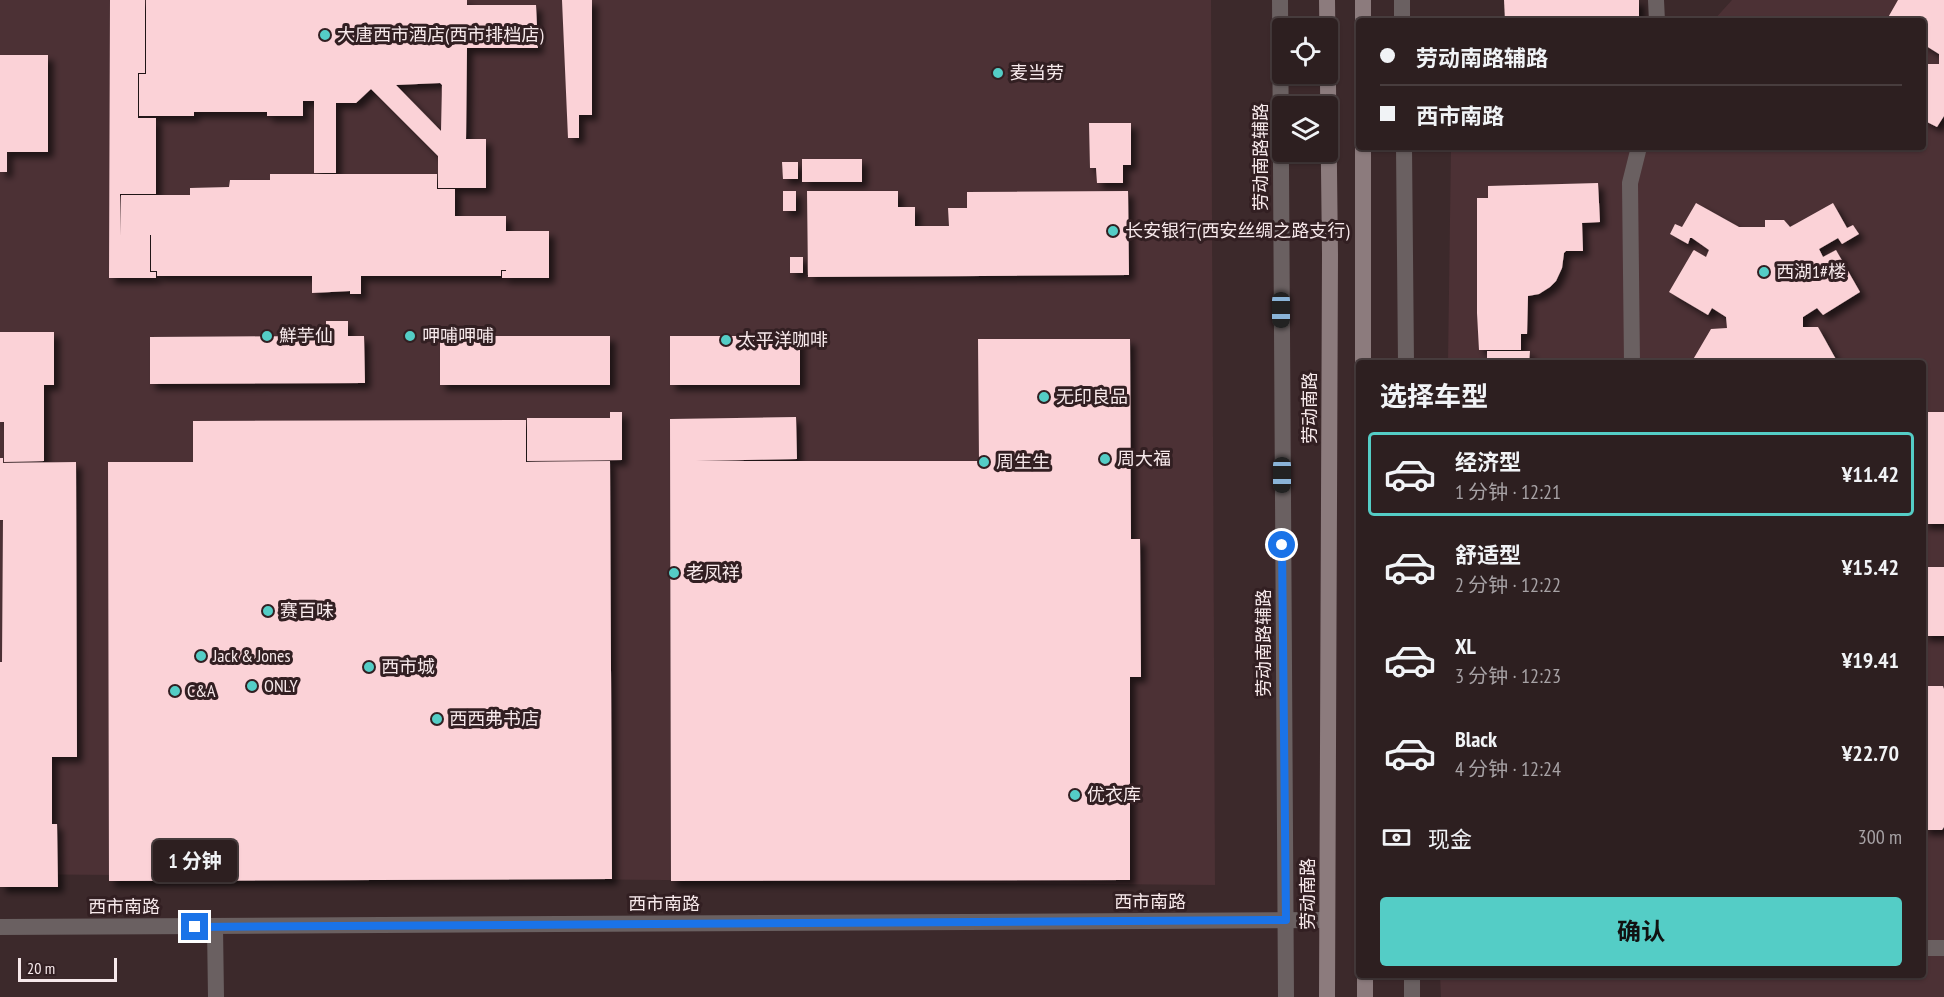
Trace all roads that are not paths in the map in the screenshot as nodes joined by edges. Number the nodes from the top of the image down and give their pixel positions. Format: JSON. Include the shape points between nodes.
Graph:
{"nodes":[{"id":1,"x":1280,"y":0,"type":"edge"},
{"id":2,"x":1328,"y":0,"type":"edge"},
{"id":3,"x":1364,"y":0,"type":"edge"},
{"id":4,"x":1402,"y":0,"type":"edge"},
{"id":5,"x":1656,"y":0,"type":"edge"},
{"id":6,"x":1363,"y":18,"type":"edge"},
{"id":7,"x":1402,"y":18,"type":"edge"},
{"id":8,"x":1657,"y":18,"type":"edge"},
{"id":9,"x":1363,"y":150,"type":"edge"},
{"id":10,"x":1404,"y":150,"type":"edge"},
{"id":11,"x":1638,"y":150,"type":"edge"},
{"id":12,"x":1363,"y":360,"type":"edge"},
{"id":13,"x":1406,"y":360,"type":"edge"},
{"id":14,"x":1632,"y":360,"type":"edge"},
{"id":15,"x":1286,"y":920,"type":"junction"},
{"id":16,"x":1327,"y":920,"type":"junction"},
{"id":17,"x":0,"y":927,"type":"edge"},
{"id":18,"x":215,"y":927,"type":"junction"},
{"id":19,"x":1926,"y":948,"type":"edge"},
{"id":20,"x":1944,"y":948,"type":"edge"},
{"id":21,"x":1365,"y":978,"type":"edge"},
{"id":22,"x":1412,"y":978,"type":"edge"},
{"id":23,"x":216,"y":997,"type":"edge"},
{"id":24,"x":1286,"y":997,"type":"edge"},
{"id":25,"x":1328,"y":997,"type":"edge"},
{"id":26,"x":1365,"y":997,"type":"edge"},
{"id":27,"x":1412,"y":997,"type":"edge"}],
"edges":[{"from":1,"to":15,"type":"street","name":"劳动南路辅路"},
{"from":2,"to":16,"type":"main road","name":"劳动南路"},
{"from":3,"to":6,"type":"main road"},
{"from":4,"to":7,"type":"street"},
{"from":5,"to":8,"type":"street"},
{"from":9,"to":12,"type":"main road"},
{"from":10,"to":13,"type":"street"},
{"from":11,"to":14,"type":"street","via":[[1630,183]]},
{"from":15,"to":16,"type":"street","name":"西市南路"},
{"from":15,"to":18,"type":"street","name":"西市南路"},
{"from":15,"to":24,"type":"street","name":"劳动南路辅路"},
{"from":16,"to":25,"type":"main road","name":"劳动南路"},
{"from":17,"to":18,"type":"street","name":"西市南路"},
{"from":18,"to":23,"type":"street"},
{"from":19,"to":20,"type":"street"},
{"from":21,"to":26,"type":"main road"},
{"from":22,"to":27,"type":"street"}]}
